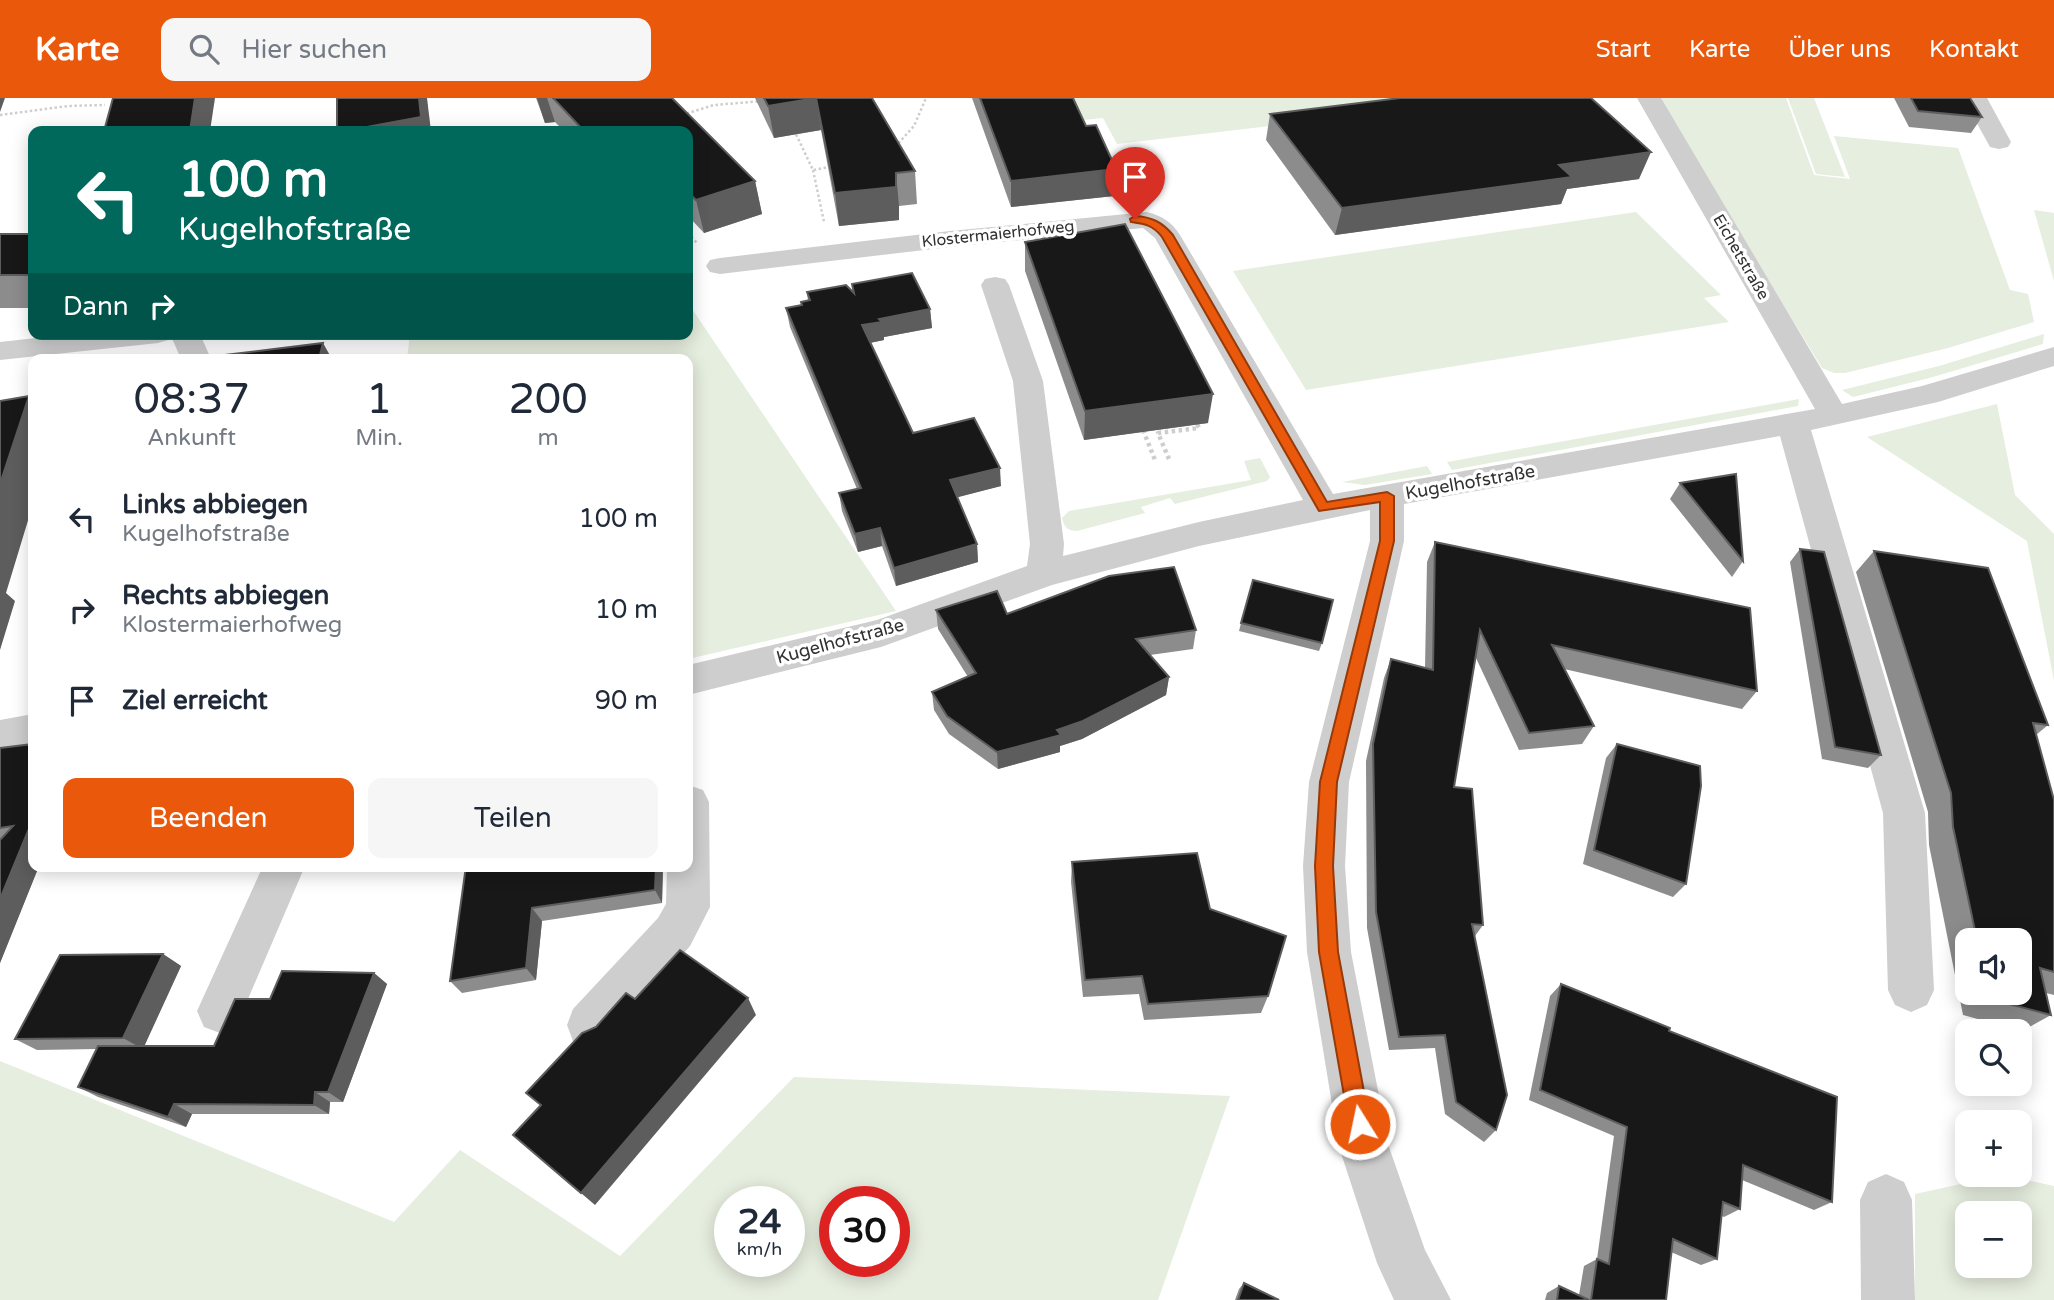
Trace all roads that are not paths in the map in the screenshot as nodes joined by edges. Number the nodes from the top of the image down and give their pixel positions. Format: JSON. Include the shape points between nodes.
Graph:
{"nodes":[{"id":1,"x":1649,"y":98,"type":"edge"},
{"id":2,"x":1975,"y":98,"type":"edge"},
{"id":3,"x":1999,"y":142,"type":"dead end"},
{"id":4,"x":720,"y":266,"type":"dead end"},
{"id":5,"x":995,"y":285,"type":"dead end"},
{"id":6,"x":102,"y":340,"type":"edge"},
{"id":7,"x":0,"y":351,"type":"edge"},
{"id":8,"x":2054,"y":356,"type":"edge"},
{"id":9,"x":1834,"y":416,"type":"junction"},
{"id":10,"x":1793,"y":424,"type":"junction"},
{"id":11,"x":1387,"y":496,"type":"junction"},
{"id":12,"x":1324,"y":507,"type":"junction"},
{"id":13,"x":1044,"y":573,"type":"junction"},
{"id":14,"x":693,"y":679,"type":"edge"},
{"id":15,"x":28,"y":731,"type":"edge"},
{"id":16,"x":0,"y":736,"type":"edge"},
{"id":17,"x":281,"y":872,"type":"edge"},
{"id":18,"x":688,"y":872,"type":"edge"},
{"id":19,"x":1911,"y":990,"type":"dead end"},
{"id":20,"x":220,"y":1011,"type":"dead end"},
{"id":21,"x":590,"y":1025,"type":"dead end"},
{"id":22,"x":1886,"y":1200,"type":"dead end"},
{"id":23,"x":1408,"y":1288,"type":"edge"},
{"id":24,"x":1888,"y":1300,"type":"edge"}],
"edges":[{"from":1,"to":9,"type":"street","name":"Eichetstraße"},
{"from":2,"to":3,"type":"street"},
{"from":4,"to":12,"type":"street","name":"Klostermaierhofweg","via":[[1147,220],[1167,235]]},
{"from":5,"to":13,"type":"street","via":[[1028,381],[1047,544]]},
{"from":6,"to":7,"type":"street"},
{"from":8,"to":9,"type":"street","name":"Kugelhofstraße","via":[[1927,395]]},
{"from":9,"to":10,"type":"street","name":"Kugelhofstraße"},
{"from":10,"to":11,"type":"street","name":"Kugelhofstraße"},
{"from":10,"to":19,"type":"street","via":[[1904,813]]},
{"from":11,"to":12,"type":"street","name":"Kugelhofstraße"},
{"from":11,"to":23,"type":"street","via":[[1387,541],[1329,782],[1324,866],[1329,952],[1364,1147]]},
{"from":12,"to":13,"type":"street","name":"Kugelhofstraße"},
{"from":13,"to":14,"type":"street","name":"Kugelhofstraße","via":[[881,633]]},
{"from":15,"to":16,"type":"street"},
{"from":17,"to":20,"type":"street"},
{"from":18,"to":21,"type":"street","via":[[688,907],[674,932]]},
{"from":22,"to":24,"type":"street"}]}
